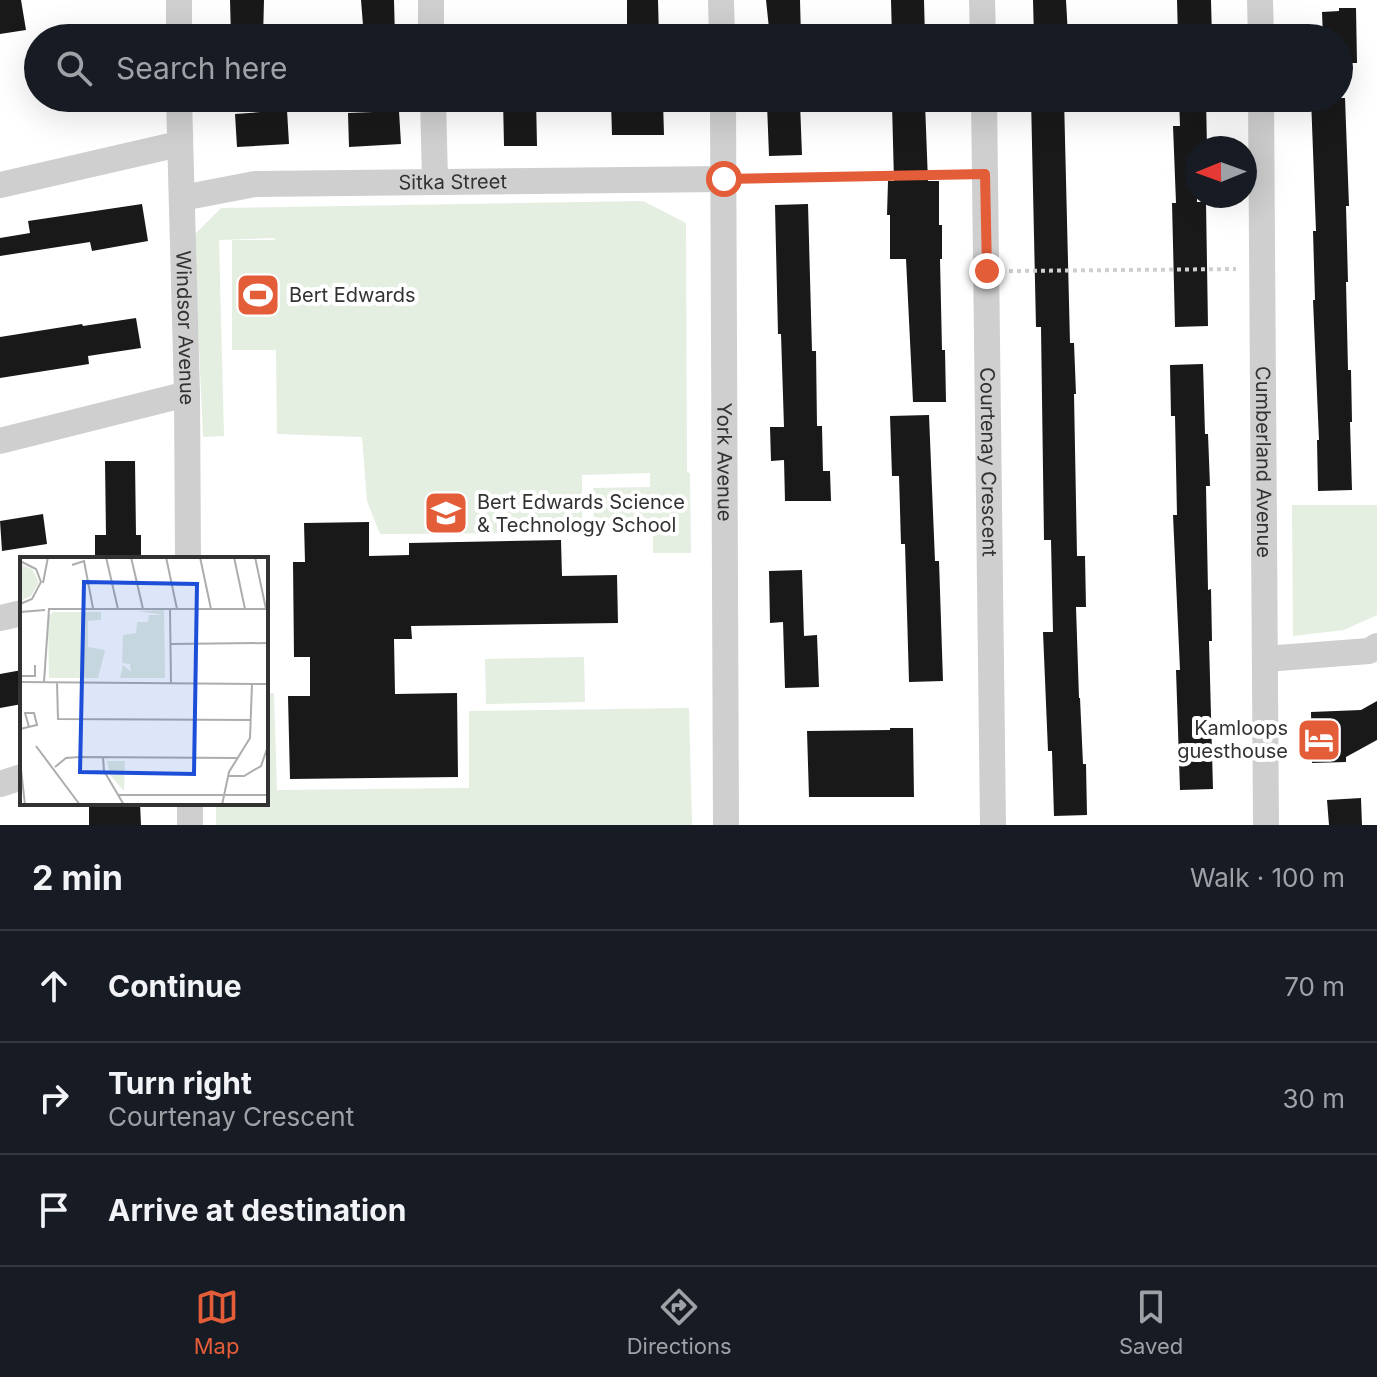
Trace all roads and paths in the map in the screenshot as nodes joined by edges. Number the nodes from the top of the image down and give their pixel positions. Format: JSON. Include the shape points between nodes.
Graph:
{"nodes":[{"id":1,"x":179,"y":0,"type":"edge"},
{"id":2,"x":431,"y":0,"type":"edge"},
{"id":3,"x":721,"y":0,"type":"edge"},
{"id":4,"x":982,"y":0,"type":"edge"},
{"id":5,"x":1260,"y":0,"type":"edge"},
{"id":6,"x":179,"y":24,"type":"edge"},
{"id":7,"x":431,"y":24,"type":"edge"},
{"id":8,"x":722,"y":24,"type":"edge"},
{"id":9,"x":983,"y":24,"type":"edge"},
{"id":10,"x":1261,"y":24,"type":"edge"},
{"id":11,"x":179,"y":112,"type":"edge"},
{"id":12,"x":433,"y":112,"type":"edge"},
{"id":13,"x":723,"y":112,"type":"edge"},
{"id":14,"x":984,"y":112,"type":"edge"},
{"id":15,"x":1261,"y":112,"type":"edge"},
{"id":16,"x":179,"y":144,"type":"junction"},
{"id":17,"x":985,"y":174,"type":"junction"},
{"id":18,"x":724,"y":179,"type":"junction"},
{"id":19,"x":435,"y":181,"type":"junction"},
{"id":20,"x":0,"y":185,"type":"edge"},
{"id":21,"x":182,"y":198,"type":"junction"},
{"id":22,"x":1262,"y":269,"type":"junction"},
{"id":23,"x":987,"y":271,"type":"junction"},
{"id":24,"x":187,"y":394,"type":"junction"},
{"id":25,"x":0,"y":441,"type":"edge"},
{"id":26,"x":188,"y":557,"type":"edge"},
{"id":27,"x":20,"y":613,"type":"edge"},
{"id":28,"x":0,"y":618,"type":"edge"},
{"id":29,"x":1377,"y":646,"type":"edge"},
{"id":30,"x":1265,"y":659,"type":"junction"},
{"id":31,"x":20,"y":778,"type":"edge"},
{"id":32,"x":0,"y":784,"type":"edge"},
{"id":33,"x":726,"y":825,"type":"edge"},
{"id":34,"x":993,"y":825,"type":"edge"},
{"id":35,"x":1266,"y":825,"type":"edge"}],
"edges":[{"from":1,"to":6,"type":"street"},
{"from":2,"to":7,"type":"street"},
{"from":3,"to":8,"type":"street"},
{"from":4,"to":9,"type":"street"},
{"from":5,"to":10,"type":"street"},
{"from":11,"to":16,"type":"street","name":"Windsor Avenue"},
{"from":12,"to":19,"type":"street"},
{"from":13,"to":18,"type":"street","name":"York Avenue"},
{"from":14,"to":17,"type":"street","name":"Courtenay Crescent"},
{"from":15,"to":22,"type":"street","name":"Cumberland Avenue"},
{"from":16,"to":20,"type":"street"},
{"from":16,"to":21,"type":"street","name":"Windsor Avenue"},
{"from":17,"to":18,"type":"path"},
{"from":17,"to":23,"type":"street","name":"Courtenay Crescent"},
{"from":18,"to":19,"type":"street","name":"Sitka Street"},
{"from":18,"to":33,"type":"street","name":"York Avenue"},
{"from":19,"to":21,"type":"street","name":"Sitka Street","via":[[255,184]]},
{"from":21,"to":24,"type":"street","name":"Windsor Avenue"},
{"from":22,"to":23,"type":"path"},
{"from":22,"to":30,"type":"street","name":"Cumberland Avenue"},
{"from":23,"to":34,"type":"street","name":"Courtenay Crescent"},
{"from":24,"to":25,"type":"street"},
{"from":24,"to":26,"type":"street","name":"Windsor Avenue"},
{"from":27,"to":28,"type":"street"},
{"from":29,"to":30,"type":"street","via":[[1369,651]]},
{"from":30,"to":35,"type":"street","name":"Cumberland Avenue"},
{"from":31,"to":32,"type":"street"}]}
